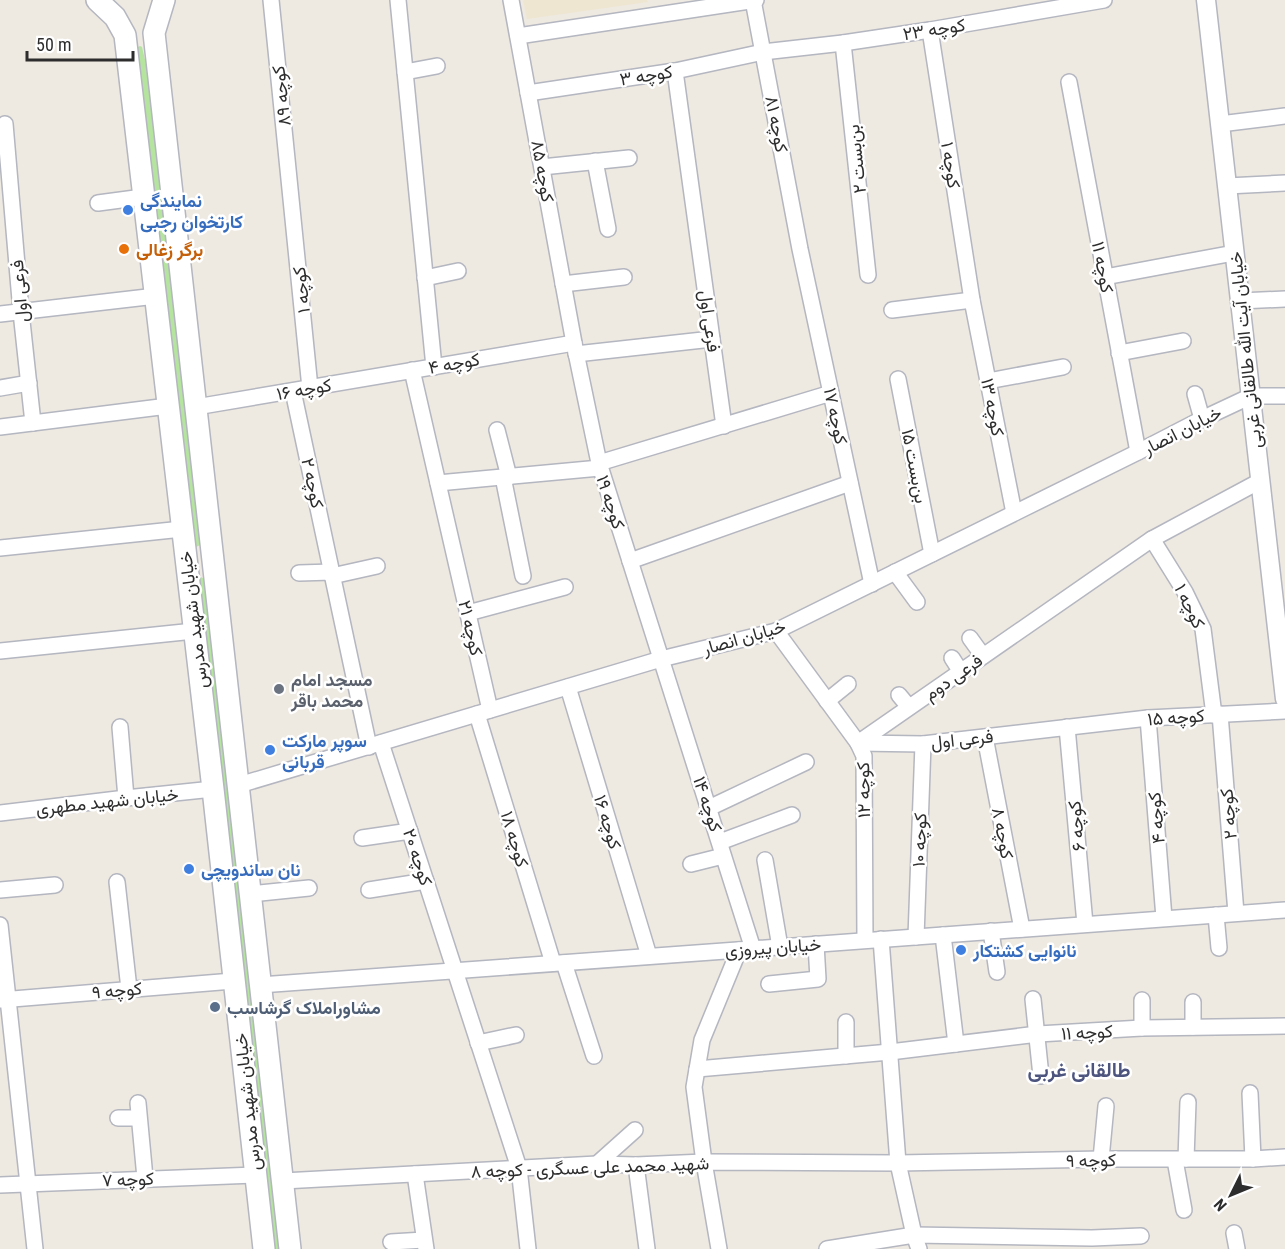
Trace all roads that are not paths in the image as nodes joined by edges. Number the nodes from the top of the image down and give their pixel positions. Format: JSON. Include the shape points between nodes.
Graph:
{"nodes":[{"id":1,"x":97,"y":0,"type":"edge"},
{"id":2,"x":164,"y":0,"type":"edge"},
{"id":3,"x":271,"y":0,"type":"edge"},
{"id":4,"x":398,"y":0,"type":"edge"},
{"id":5,"x":512,"y":0,"type":"edge"},
{"id":6,"x":754,"y":0,"type":"edge"},
{"id":7,"x":1104,"y":0,"type":"edge"},
{"id":8,"x":1209,"y":0,"type":"edge"},
{"id":9,"x":930,"y":30,"type":"junction"},
{"id":10,"x":154,"y":33,"type":"junction"},
{"id":11,"x":125,"y":35,"type":"junction"},
{"id":12,"x":518,"y":36,"type":"junction"},
{"id":13,"x":843,"y":43,"type":"junction"},
{"id":14,"x":763,"y":52,"type":"junction"},
{"id":15,"x":437,"y":66,"type":"dead end"},
{"id":16,"x":675,"y":71,"type":"junction"},
{"id":17,"x":405,"y":72,"type":"junction"},
{"id":18,"x":1069,"y":82,"type":"dead end"},
{"id":19,"x":528,"y":93,"type":"junction"},
{"id":20,"x":1285,"y":116,"type":"edge"},
{"id":21,"x":5,"y":124,"type":"dead end"},
{"id":22,"x":1220,"y":124,"type":"junction"},
{"id":23,"x":629,"y":158,"type":"dead end"},
{"id":24,"x":595,"y":161,"type":"junction"},
{"id":25,"x":542,"y":167,"type":"junction"},
{"id":26,"x":1285,"y":183,"type":"edge"},
{"id":27,"x":1227,"y":186,"type":"junction"},
{"id":28,"x":291,"y":192,"type":"joint"},
{"id":29,"x":143,"y":197,"type":"junction"},
{"id":30,"x":98,"y":203,"type":"dead end"},
{"id":31,"x":608,"y":228,"type":"dead end"},
{"id":32,"x":800,"y":249,"type":"joint"},
{"id":33,"x":1234,"y":253,"type":"junction"},
{"id":34,"x":458,"y":271,"type":"dead end"},
{"id":35,"x":868,"y":275,"type":"dead end"},
{"id":36,"x":624,"y":277,"type":"dead end"},
{"id":37,"x":1105,"y":277,"type":"junction"},
{"id":38,"x":425,"y":278,"type":"junction"},
{"id":39,"x":563,"y":284,"type":"junction"},
{"id":40,"x":156,"y":296,"type":"junction"},
{"id":41,"x":1285,"y":299,"type":"edge"},
{"id":42,"x":972,"y":300,"type":"junction"},
{"id":43,"x":1240,"y":301,"type":"junction"},
{"id":44,"x":892,"y":310,"type":"dead end"},
{"id":45,"x":21,"y":312,"type":"junction"},
{"id":46,"x":0,"y":314,"type":"edge"},
{"id":47,"x":712,"y":339,"type":"junction"},
{"id":48,"x":1183,"y":341,"type":"dead end"},
{"id":49,"x":575,"y":348,"type":"junction"},
{"id":50,"x":1119,"y":353,"type":"junction"},
{"id":51,"x":434,"y":367,"type":"junction"},
{"id":52,"x":1063,"y":367,"type":"dead end"},
{"id":53,"x":412,"y":370,"type":"junction"},
{"id":54,"x":898,"y":379,"type":"dead end"},
{"id":55,"x":988,"y":381,"type":"junction"},
{"id":56,"x":29,"y":383,"type":"junction"},
{"id":57,"x":0,"y":388,"type":"edge"},
{"id":58,"x":310,"y":388,"type":"junction"},
{"id":59,"x":293,"y":391,"type":"junction"},
{"id":60,"x":831,"y":393,"type":"junction"},
{"id":61,"x":1195,"y":394,"type":"dead end"},
{"id":62,"x":1251,"y":396,"type":"junction"},
{"id":63,"x":1285,"y":396,"type":"edge"},
{"id":64,"x":168,"y":406,"type":"junction"},
{"id":65,"x":196,"y":407,"type":"junction"},
{"id":66,"x":1202,"y":419,"type":"junction"},
{"id":67,"x":33,"y":423,"type":"junction"},
{"id":68,"x":724,"y":426,"type":"junction"},
{"id":69,"x":0,"y":427,"type":"edge"},
{"id":70,"x":497,"y":430,"type":"dead end"},
{"id":71,"x":1138,"y":452,"type":"junction"},
{"id":72,"x":600,"y":466,"type":"junction"},
{"id":73,"x":506,"y":477,"type":"junction"},
{"id":74,"x":1260,"y":481,"type":"junction"},
{"id":75,"x":438,"y":483,"type":"junction"},
{"id":76,"x":850,"y":483,"type":"junction"},
{"id":77,"x":1014,"y":513,"type":"junction"},
{"id":78,"x":182,"y":529,"type":"junction"},
{"id":79,"x":1152,"y":539,"type":"junction"},
{"id":80,"x":452,"y":545,"type":"joint"},
{"id":81,"x":0,"y":548,"type":"edge"},
{"id":82,"x":932,"y":554,"type":"junction"},
{"id":83,"x":630,"y":561,"type":"junction"},
{"id":84,"x":377,"y":566,"type":"dead end"},
{"id":85,"x":895,"y":572,"type":"junction"},
{"id":86,"x":299,"y":573,"type":"dead end"},
{"id":87,"x":332,"y":574,"type":"junction"},
{"id":88,"x":523,"y":576,"type":"dead end"},
{"id":89,"x":872,"y":584,"type":"junction"},
{"id":90,"x":565,"y":587,"type":"dead end"},
{"id":91,"x":917,"y":602,"type":"dead end"},
{"id":92,"x":468,"y":613,"type":"junction"},
{"id":93,"x":194,"y":630,"type":"junction"},
{"id":94,"x":776,"y":631,"type":"junction"},
{"id":95,"x":970,"y":638,"type":"dead end"},
{"id":96,"x":0,"y":651,"type":"edge"},
{"id":97,"x":983,"y":656,"type":"junction"},
{"id":98,"x":952,"y":658,"type":"dead end"},
{"id":99,"x":1283,"y":658,"type":"edge"},
{"id":100,"x":661,"y":659,"type":"junction"},
{"id":101,"x":961,"y":672,"type":"junction"},
{"id":102,"x":848,"y":684,"type":"dead end"},
{"id":103,"x":568,"y":687,"type":"junction"},
{"id":104,"x":1285,"y":699,"type":"edge"},
{"id":105,"x":827,"y":701,"type":"junction"},
{"id":106,"x":1285,"y":711,"type":"edge"},
{"id":107,"x":484,"y":712,"type":"junction"},
{"id":108,"x":1217,"y":714,"type":"junction"},
{"id":109,"x":1148,"y":718,"type":"junction"},
{"id":110,"x":120,"y":727,"type":"dead end"},
{"id":111,"x":1067,"y":727,"type":"junction"},
{"id":112,"x":985,"y":737,"type":"junction"},
{"id":113,"x":858,"y":743,"type":"junction"},
{"id":114,"x":923,"y":744,"type":"junction"},
{"id":115,"x":375,"y":745,"type":"junction"},
{"id":116,"x":806,"y":762,"type":"dead end"},
{"id":117,"x":239,"y":785,"type":"junction"},
{"id":118,"x":213,"y":789,"type":"junction"},
{"id":119,"x":126,"y":798,"type":"junction"},
{"id":120,"x":709,"y":808,"type":"junction"},
{"id":121,"x":0,"y":813,"type":"edge"},
{"id":122,"x":792,"y":815,"type":"dead end"},
{"id":123,"x":410,"y":831,"type":"junction"},
{"id":124,"x":362,"y":838,"type":"dead end"},
{"id":125,"x":722,"y":849,"type":"junction"},
{"id":126,"x":765,"y":860,"type":"dead end"},
{"id":127,"x":691,"y":864,"type":"dead end"},
{"id":128,"x":426,"y":881,"type":"junction"},
{"id":129,"x":117,"y":882,"type":"dead end"},
{"id":130,"x":55,"y":885,"type":"dead end"},
{"id":131,"x":309,"y":888,"type":"dead end"},
{"id":132,"x":369,"y":890,"type":"dead end"},
{"id":133,"x":0,"y":891,"type":"edge"},
{"id":134,"x":250,"y":894,"type":"junction"},
{"id":135,"x":1285,"y":910,"type":"edge"},
{"id":136,"x":1236,"y":913,"type":"junction"},
{"id":137,"x":1215,"y":915,"type":"junction"},
{"id":138,"x":1164,"y":918,"type":"junction"},
{"id":139,"x":1085,"y":924,"type":"junction"},
{"id":140,"x":0,"y":925,"type":"edge"},
{"id":141,"x":1022,"y":929,"type":"junction"},
{"id":142,"x":992,"y":931,"type":"junction"},
{"id":143,"x":943,"y":935,"type":"junction"},
{"id":144,"x":916,"y":937,"type":"junction"},
{"id":145,"x":881,"y":939,"type":"junction"},
{"id":146,"x":865,"y":940,"type":"junction"},
{"id":147,"x":816,"y":944,"type":"junction"},
{"id":148,"x":780,"y":947,"type":"junction"},
{"id":149,"x":1219,"y":948,"type":"dead end"},
{"id":150,"x":746,"y":949,"type":"junction"},
{"id":151,"x":649,"y":956,"type":"junction"},
{"id":152,"x":558,"y":963,"type":"junction"},
{"id":153,"x":455,"y":971,"type":"junction"},
{"id":154,"x":997,"y":972,"type":"dead end"},
{"id":155,"x":233,"y":981,"type":"junction"},
{"id":156,"x":769,"y":984,"type":"dead end"},
{"id":157,"x":260,"y":985,"type":"junction"},
{"id":158,"x":129,"y":989,"type":"junction"},
{"id":159,"x":4,"y":999,"type":"edge"},
{"id":160,"x":1033,"y":999,"type":"dead end"},
{"id":161,"x":1142,"y":1000,"type":"dead end"},
{"id":162,"x":1192,"y":1002,"type":"dead end"},
{"id":163,"x":846,"y":1022,"type":"dead end"},
{"id":164,"x":1285,"y":1026,"type":"edge"},
{"id":165,"x":1193,"y":1027,"type":"junction"},
{"id":166,"x":1142,"y":1028,"type":"junction"},
{"id":167,"x":1038,"y":1034,"type":"junction"},
{"id":168,"x":516,"y":1035,"type":"dead end"},
{"id":169,"x":478,"y":1042,"type":"junction"},
{"id":170,"x":956,"y":1044,"type":"junction"},
{"id":171,"x":890,"y":1052,"type":"junction"},
{"id":172,"x":594,"y":1056,"type":"dead end"},
{"id":173,"x":846,"y":1056,"type":"junction"},
{"id":174,"x":697,"y":1069,"type":"junction"},
{"id":175,"x":1041,"y":1076,"type":"dead end"},
{"id":176,"x":1250,"y":1093,"type":"dead end"},
{"id":177,"x":1188,"y":1102,"type":"dead end"},
{"id":178,"x":1106,"y":1106,"type":"dead end"},
{"id":179,"x":118,"y":1118,"type":"dead end"},
{"id":180,"x":635,"y":1130,"type":"dead end"},
{"id":181,"x":1285,"y":1157,"type":"edge"},
{"id":182,"x":1180,"y":1159,"type":"junction"},
{"id":183,"x":1253,"y":1159,"type":"junction"},
{"id":184,"x":1101,"y":1160,"type":"junction"},
{"id":185,"x":704,"y":1162,"type":"junction"},
{"id":186,"x":898,"y":1163,"type":"junction"},
{"id":187,"x":597,"y":1164,"type":"junction"},
{"id":188,"x":636,"y":1165,"type":"junction"},
{"id":189,"x":519,"y":1168,"type":"junction"},
{"id":190,"x":415,"y":1174,"type":"junction"},
{"id":191,"x":255,"y":1175,"type":"junction"},
{"id":192,"x":145,"y":1178,"type":"junction"},
{"id":193,"x":283,"y":1181,"type":"junction"},
{"id":194,"x":28,"y":1184,"type":"junction"},
{"id":195,"x":0,"y":1185,"type":"edge"},
{"id":196,"x":1185,"y":1210,"type":"dead end"},
{"id":197,"x":1234,"y":1233,"type":"dead end"},
{"id":198,"x":1141,"y":1236,"type":"dead end"},
{"id":199,"x":391,"y":1242,"type":"dead end"},
{"id":200,"x":917,"y":1242,"type":"edge"},
{"id":201,"x":1092,"y":1244,"type":"edge"},
{"id":202,"x":425,"y":1245,"type":"edge"},
{"id":203,"x":35,"y":1249,"type":"edge"},
{"id":204,"x":264,"y":1249,"type":"edge"},
{"id":205,"x":290,"y":1249,"type":"edge"},
{"id":206,"x":528,"y":1249,"type":"edge"},
{"id":207,"x":647,"y":1249,"type":"edge"},
{"id":208,"x":719,"y":1249,"type":"edge"},
{"id":209,"x":827,"y":1249,"type":"edge"},
{"id":210,"x":1237,"y":1249,"type":"edge"}],
"edges":[{"from":1,"to":11,"type":"main road","name":"خیابان شهید مدرس","via":[[115,17]]},
{"from":2,"to":10,"type":"main road","name":"خیابان شهید مدرس"},
{"from":3,"to":28,"type":"street","name":"کوچه ۸۹"},
{"from":4,"to":17,"type":"street"},
{"from":5,"to":12,"type":"street","name":"کوچه ۸۵"},
{"from":6,"to":12,"type":"street"},
{"from":6,"to":14,"type":"street","name":"کوچه ۸۱"},
{"from":7,"to":9,"type":"street","name":"کوچه ۲۳"},
{"from":8,"to":22,"type":"street","name":"خیابان آیت الله طالقانی غربی"},
{"from":9,"to":13,"type":"street","name":"کوچه ۲۳"},
{"from":9,"to":42,"type":"street","name":"کوچه ۱"},
{"from":10,"to":11,"type":"main road"},
{"from":10,"to":65,"type":"main road","name":"خیابان شهید مدرس"},
{"from":11,"to":29,"type":"main road","name":"خیابان شهید مدرس"},
{"from":12,"to":19,"type":"street","name":"کوچه ۸۵"},
{"from":13,"to":14,"type":"street","name":"کوچه ۲۳"},
{"from":13,"to":35,"type":"street","name":"بن‌بست ۲"},
{"from":14,"to":16,"type":"street","name":"کوچه ۳"},
{"from":14,"to":32,"type":"street","name":"کوچه ۸۱"},
{"from":15,"to":17,"type":"street"},
{"from":16,"to":19,"type":"street","name":"کوچه ۳"},
{"from":16,"to":47,"type":"street","name":"فرعی اول"},
{"from":17,"to":38,"type":"street"},
{"from":18,"to":37,"type":"street","name":"کوچه ۱۱"},
{"from":19,"to":25,"type":"street","name":"کوچه ۸۵"},
{"from":20,"to":22,"type":"street"},
{"from":21,"to":45,"type":"street","name":"فرعی اول"},
{"from":22,"to":27,"type":"street","name":"خیابان آیت الله طالقانی غربی"},
{"from":23,"to":24,"type":"street"},
{"from":24,"to":25,"type":"street"},
{"from":24,"to":31,"type":"street"},
{"from":25,"to":39,"type":"street","name":"کوچه ۸۵"},
{"from":26,"to":27,"type":"street"},
{"from":27,"to":33,"type":"street","name":"خیابان آیت الله طالقانی غربی"},
{"from":28,"to":58,"type":"street","name":"کوچه ۱"},
{"from":29,"to":30,"type":"street"},
{"from":29,"to":40,"type":"main road","name":"خیابان شهید مدرس"},
{"from":32,"to":60,"type":"street","name":"کوچه ۱۷"},
{"from":33,"to":37,"type":"street"},
{"from":33,"to":43,"type":"street","name":"خیابان آیت الله طالقانی غربی"},
{"from":34,"to":38,"type":"street"},
{"from":36,"to":39,"type":"street"},
{"from":37,"to":50,"type":"street","name":"کوچه ۱۱"},
{"from":38,"to":51,"type":"street"},
{"from":39,"to":49,"type":"street","name":"کوچه ۸۵"},
{"from":40,"to":45,"type":"street"},
{"from":40,"to":64,"type":"main road","name":"خیابان شهید مدرس"},
{"from":41,"to":43,"type":"street"},
{"from":42,"to":44,"type":"street"},
{"from":42,"to":55,"type":"street","name":"کوچه ۱۳"},
{"from":43,"to":62,"type":"street","name":"خیابان آیت الله طالقانی غربی"},
{"from":45,"to":46,"type":"street"},
{"from":45,"to":56,"type":"street","name":"فرعی اول"},
{"from":47,"to":49,"type":"street"},
{"from":47,"to":68,"type":"street","name":"فرعی اول"},
{"from":48,"to":50,"type":"street"},
{"from":49,"to":51,"type":"street","name":"کوچه ۴"},
{"from":49,"to":72,"type":"street","name":"کوچه ۱۹"},
{"from":50,"to":71,"type":"street","name":"کوچه ۱۱"},
{"from":51,"to":53,"type":"street","name":"کوچه ۴"},
{"from":52,"to":55,"type":"street"},
{"from":53,"to":58,"type":"street","name":"کوچه ۱۶"},
{"from":53,"to":75,"type":"street","name":"کوچه ۴"},
{"from":54,"to":82,"type":"street","name":"بن‌بست ۱۵"},
{"from":55,"to":77,"type":"street","name":"کوچه ۱۳"},
{"from":56,"to":57,"type":"street"},
{"from":56,"to":67,"type":"street","name":"فرعی اول"},
{"from":58,"to":59,"type":"street","name":"کوچه ۱۶"},
{"from":59,"to":65,"type":"street","name":"کوچه ۱۶"},
{"from":59,"to":87,"type":"street","name":"کوچه ۲"},
{"from":60,"to":68,"type":"street"},
{"from":60,"to":76,"type":"street","name":"کوچه ۱۷"},
{"from":61,"to":66,"type":"street"},
{"from":62,"to":63,"type":"street"},
{"from":62,"to":66,"type":"street","name":"خیابان انصار"},
{"from":62,"to":74,"type":"street","name":"خیابان آیت الله طالقانی غربی"},
{"from":64,"to":67,"type":"street"},
{"from":64,"to":78,"type":"main road","name":"خیابان شهید مدرس"},
{"from":65,"to":117,"type":"main road","name":"خیابان شهید مدرس"},
{"from":66,"to":71,"type":"street","name":"خیابان انصار"},
{"from":67,"to":69,"type":"street"},
{"from":68,"to":72,"type":"street"},
{"from":70,"to":73,"type":"street"},
{"from":71,"to":77,"type":"street","name":"خیابان انصار"},
{"from":72,"to":73,"type":"street"},
{"from":72,"to":83,"type":"street","name":"کوچه ۱۹"},
{"from":73,"to":75,"type":"street"},
{"from":73,"to":88,"type":"street"},
{"from":74,"to":79,"type":"street"},
{"from":74,"to":99,"type":"street","name":"خیابان آیت الله طالقانی غربی"},
{"from":75,"to":80,"type":"street","name":"کوچه ۴"},
{"from":76,"to":83,"type":"street"},
{"from":76,"to":89,"type":"street","name":"کوچه ۱۷"},
{"from":77,"to":82,"type":"street","name":"خیابان انصار"},
{"from":78,"to":81,"type":"street"},
{"from":78,"to":93,"type":"main road","name":"خیابان شهید مدرس"},
{"from":79,"to":97,"type":"street","name":"فرعی دوم"},
{"from":79,"to":108,"type":"street","name":"کوچه ۱","via":[[1203,628]]},
{"from":80,"to":92,"type":"street","name":"کوچه ۲۱"},
{"from":82,"to":85,"type":"street","name":"خیابان انصار"},
{"from":83,"to":100,"type":"street","name":"کوچه ۱۹"},
{"from":84,"to":87,"type":"street"},
{"from":85,"to":89,"type":"street","name":"خیابان انصار"},
{"from":85,"to":91,"type":"street"},
{"from":86,"to":87,"type":"street"},
{"from":87,"to":115,"type":"street"},
{"from":89,"to":94,"type":"street","name":"خیابان انصار"},
{"from":90,"to":92,"type":"street"},
{"from":92,"to":107,"type":"street","name":"کوچه ۲۱"},
{"from":93,"to":96,"type":"street"},
{"from":93,"to":118,"type":"main road","name":"خیابان شهید مدرس"},
{"from":94,"to":100,"type":"street","name":"خیابان انصار"},
{"from":94,"to":105,"type":"street","name":"کوچه ۱۲"},
{"from":95,"to":97,"type":"street"},
{"from":97,"to":101,"type":"street","name":"فرعی دوم"},
{"from":98,"to":101,"type":"street"},
{"from":99,"to":104,"type":"street","name":"خیابان آیت الله طالقانی غربی"},
{"from":100,"to":103,"type":"street","name":"خیابان انصار"},
{"from":100,"to":120,"type":"street","name":"کوچه ۱۴"},
{"from":101,"to":113,"type":"street","name":"فرعی دوم","via":[[904,701]]},
{"from":102,"to":105,"type":"street"},
{"from":103,"to":107,"type":"street","name":"خیابان انصار"},
{"from":103,"to":151,"type":"street","name":"کوچه ۱۶"},
{"from":105,"to":113,"type":"street","name":"کوچه ۱۲"},
{"from":106,"to":108,"type":"street","name":"کوچه ۱۵"},
{"from":107,"to":115,"type":"street","name":"خیابان انصار"},
{"from":107,"to":152,"type":"street","name":"کوچه ۱۸"},
{"from":108,"to":109,"type":"street","name":"کوچه ۱۵"},
{"from":108,"to":136,"type":"street","name":"کوچه ۲"},
{"from":109,"to":111,"type":"street","name":"کوچه ۱۵"},
{"from":109,"to":138,"type":"street","name":"کوچه ۴"},
{"from":110,"to":119,"type":"street"},
{"from":111,"to":112,"type":"street","name":"فرعی اول"},
{"from":111,"to":139,"type":"street","name":"کوچه ۶"},
{"from":112,"to":114,"type":"street","name":"فرعی اول"},
{"from":112,"to":141,"type":"street","name":"کوچه ۸"},
{"from":113,"to":114,"type":"street","name":"فرعی اول"},
{"from":113,"to":146,"type":"street","name":"کوچه ۱۲","via":[[864,756]]},
{"from":114,"to":144,"type":"street","name":"کوچه ۱۰"},
{"from":115,"to":117,"type":"street","name":"خیابان انصار"},
{"from":115,"to":123,"type":"street","name":"کوچه ۲۰"},
{"from":116,"to":120,"type":"street"},
{"from":117,"to":134,"type":"main road","name":"خیابان شهید مدرس"},
{"from":118,"to":119,"type":"street","name":"خیابان شهید مطهری"},
{"from":118,"to":155,"type":"main road","name":"خیابان شهید مدرس"},
{"from":119,"to":121,"type":"street","name":"خیابان شهید مطهری"},
{"from":120,"to":125,"type":"street","name":"کوچه ۱۴"},
{"from":122,"to":125,"type":"street"},
{"from":123,"to":124,"type":"street"},
{"from":123,"to":128,"type":"street","name":"کوچه ۲۰"},
{"from":125,"to":127,"type":"street"},
{"from":125,"to":150,"type":"street","name":"کوچه ۱۴"},
{"from":126,"to":148,"type":"street"},
{"from":128,"to":132,"type":"street"},
{"from":128,"to":153,"type":"street","name":"کوچه ۲۰"},
{"from":129,"to":158,"type":"street"},
{"from":130,"to":133,"type":"street"},
{"from":131,"to":134,"type":"street"},
{"from":134,"to":157,"type":"main road","name":"خیابان شهید مدرس"},
{"from":135,"to":136,"type":"street","name":"خیابان پیروزی"},
{"from":136,"to":137,"type":"street","name":"خیابان پیروزی"},
{"from":137,"to":138,"type":"street","name":"خیابان پیروزی"},
{"from":137,"to":149,"type":"street"},
{"from":138,"to":139,"type":"street","name":"خیابان پیروزی"},
{"from":139,"to":141,"type":"street","name":"خیابان پیروزی"},
{"from":140,"to":159,"type":"street"},
{"from":141,"to":142,"type":"street","name":"خیابان پیروزی"},
{"from":142,"to":143,"type":"street","name":"خیابان پیروزی"},
{"from":142,"to":154,"type":"street"},
{"from":143,"to":144,"type":"street","name":"خیابان پیروزی"},
{"from":143,"to":170,"type":"street"},
{"from":144,"to":145,"type":"street","name":"خیابان پیروزی"},
{"from":145,"to":146,"type":"street","name":"خیابان پیروزی"},
{"from":145,"to":171,"type":"street"},
{"from":146,"to":147,"type":"street","name":"خیابان پیروزی"},
{"from":147,"to":148,"type":"street","name":"خیابان پیروزی"},
{"from":147,"to":156,"type":"street","via":[[818,979]]},
{"from":148,"to":150,"type":"street","name":"خیابان پیروزی"},
{"from":150,"to":151,"type":"street","name":"خیابان پیروزی"},
{"from":150,"to":174,"type":"street","via":[[702,1040]]},
{"from":151,"to":152,"type":"street","name":"خیابان پیروزی"},
{"from":152,"to":153,"type":"street","name":"خیابان پیروزی"},
{"from":152,"to":172,"type":"street"},
{"from":153,"to":157,"type":"street","name":"خیابان پیروزی"},
{"from":153,"to":169,"type":"street"},
{"from":155,"to":158,"type":"street","name":"کوچه ۹"},
{"from":155,"to":191,"type":"main road","name":"خیابان شهید مدرس"},
{"from":157,"to":193,"type":"main road","name":"خیابان شهید مدرس"},
{"from":158,"to":159,"type":"street","name":"کوچه ۹"},
{"from":159,"to":194,"type":"street"},
{"from":160,"to":167,"type":"street"},
{"from":161,"to":166,"type":"street"},
{"from":162,"to":165,"type":"street"},
{"from":163,"to":173,"type":"street"},
{"from":164,"to":165,"type":"street","name":"کوچه ۱۱"},
{"from":165,"to":166,"type":"street","name":"کوچه ۱۱"},
{"from":166,"to":167,"type":"street","name":"کوچه ۱۱"},
{"from":167,"to":170,"type":"street","name":"کوچه ۱۱"},
{"from":167,"to":175,"type":"street"},
{"from":168,"to":169,"type":"street"},
{"from":169,"to":189,"type":"street"},
{"from":170,"to":171,"type":"street","name":"کوچه ۱۱"},
{"from":171,"to":173,"type":"street","name":"کوچه ۱۱"},
{"from":171,"to":186,"type":"street"},
{"from":173,"to":174,"type":"street","name":"کوچه ۱۱"},
{"from":174,"to":185,"type":"street","via":[[694,1088]]},
{"from":176,"to":183,"type":"street"},
{"from":177,"to":182,"type":"street"},
{"from":178,"to":184,"type":"street"},
{"from":179,"to":192,"type":"street","via":[[138,1110]]},
{"from":180,"to":187,"type":"street"},
{"from":181,"to":183,"type":"street","name":"کوچه ۹"},
{"from":182,"to":183,"type":"street","name":"کوچه ۹"},
{"from":182,"to":184,"type":"street","name":"کوچه ۹"},
{"from":182,"to":196,"type":"street"},
{"from":184,"to":186,"type":"street","name":"کوچه ۹"},
{"from":185,"to":186,"type":"street","name":"شهید محمد علی عسگری - کوچه ۸"},
{"from":185,"to":188,"type":"street","name":"شهید محمد علی عسگری - کوچه ۸"},
{"from":185,"to":208,"type":"street"},
{"from":186,"to":200,"type":"street"},
{"from":187,"to":188,"type":"street","name":"شهید محمد علی عسگری - کوچه ۸"},
{"from":187,"to":189,"type":"street","name":"شهید محمد علی عسگری - کوچه ۸"},
{"from":188,"to":207,"type":"street"},
{"from":189,"to":190,"type":"street","name":"شهید محمد علی عسگری - کوچه ۸"},
{"from":189,"to":206,"type":"street"},
{"from":190,"to":193,"type":"street","name":"شهید محمد علی عسگری - کوچه ۸"},
{"from":190,"to":202,"type":"street"},
{"from":191,"to":192,"type":"street","name":"کوچه ۷"},
{"from":191,"to":204,"type":"main road","name":"خیابان شهید مدرس"},
{"from":192,"to":194,"type":"street","name":"کوچه ۷"},
{"from":193,"to":205,"type":"main road","name":"خیابان شهید مدرس"},
{"from":194,"to":195,"type":"street","name":"کوچه ۷"},
{"from":194,"to":203,"type":"street"},
{"from":197,"to":210,"type":"street"},
{"from":198,"to":201,"type":"street"},
{"from":199,"to":202,"type":"street"},
{"from":200,"to":201,"type":"street"},
{"from":200,"to":209,"type":"street"}]}
